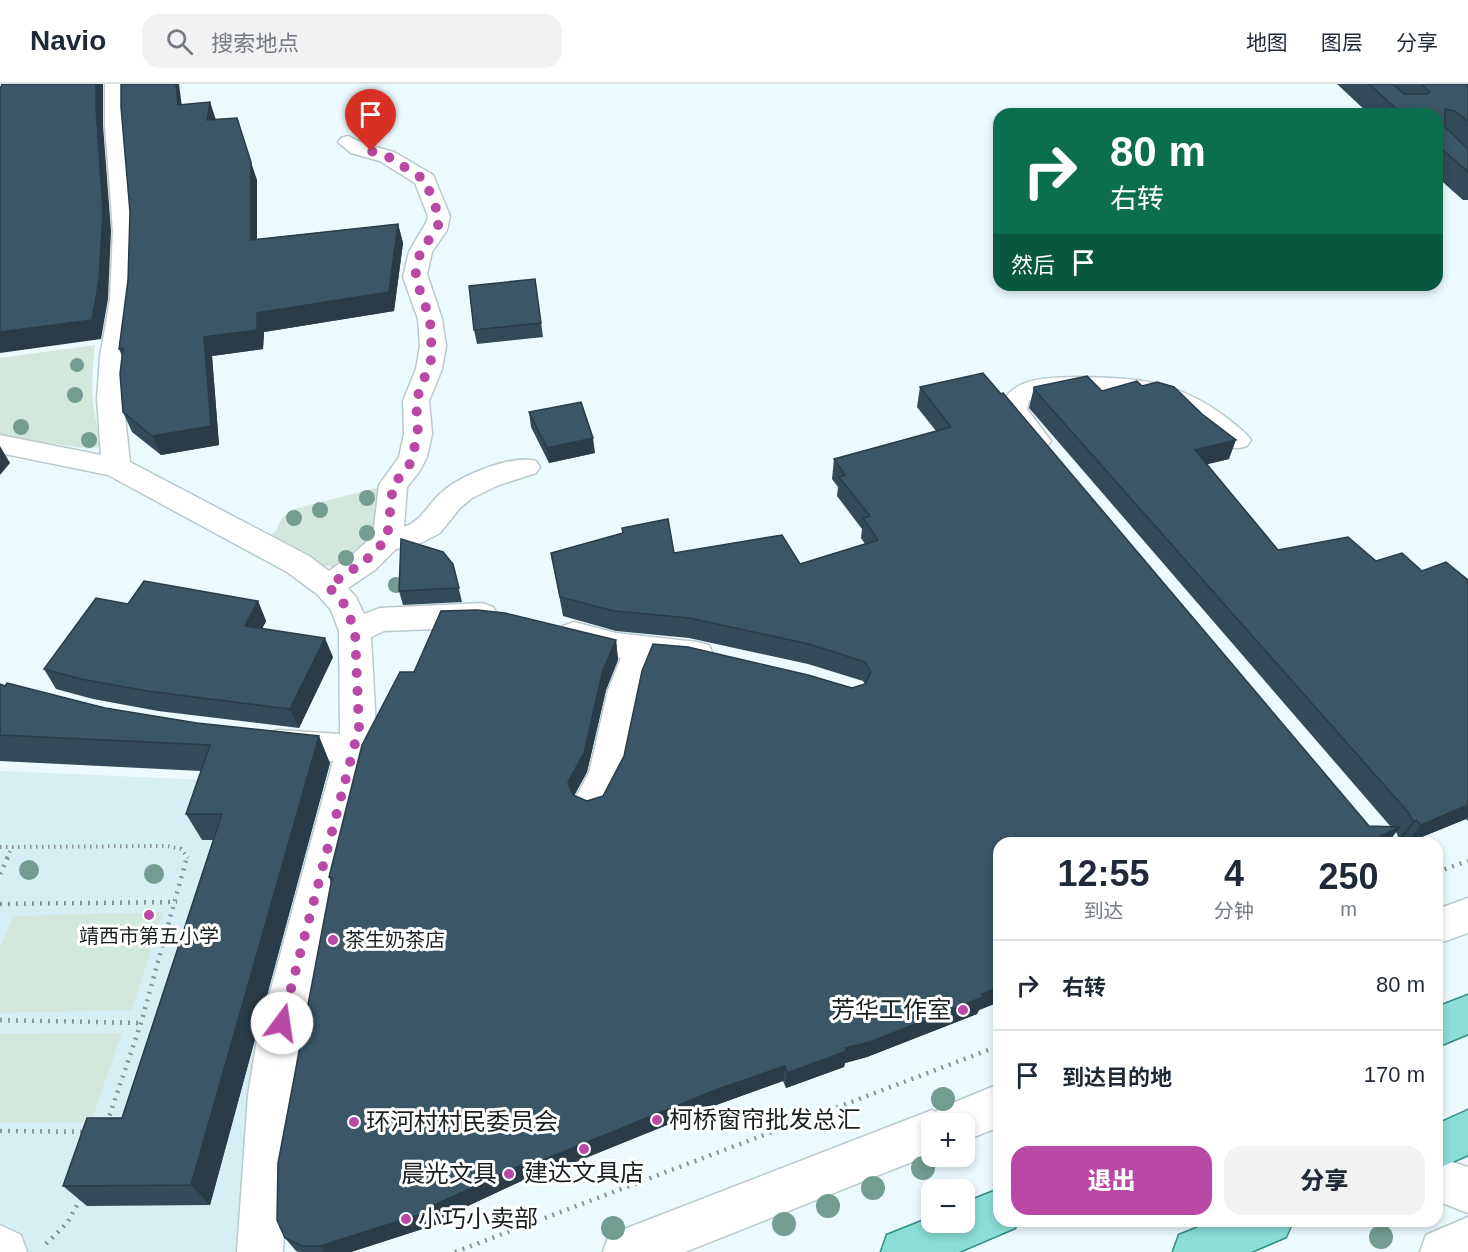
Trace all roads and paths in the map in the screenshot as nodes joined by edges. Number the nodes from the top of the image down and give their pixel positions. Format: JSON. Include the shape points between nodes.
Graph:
{"nodes":[{"id":1,"x":115,"y":84,"type":"edge"},
{"id":2,"x":348,"y":142,"type":"dead end"},
{"id":3,"x":1237,"y":440,"type":"edge"},
{"id":4,"x":0,"y":444,"type":"edge"},
{"id":5,"x":1057,"y":464,"type":"edge"},
{"id":6,"x":116,"y":467,"type":"junction"},
{"id":7,"x":526,"y":467,"type":"dead end"},
{"id":8,"x":387,"y":539,"type":"junction"},
{"id":9,"x":328,"y":586,"type":"junction"},
{"id":10,"x":509,"y":618,"type":"edge"},
{"id":11,"x":547,"y":626,"type":"edge"},
{"id":12,"x":355,"y":631,"type":"junction"},
{"id":13,"x":643,"y":649,"type":"junction"},
{"id":14,"x":726,"y":661,"type":"edge"},
{"id":15,"x":243,"y":739,"type":"edge"},
{"id":16,"x":355,"y":749,"type":"junction"},
{"id":17,"x":591,"y":802,"type":"edge"},
{"id":18,"x":0,"y":847,"type":"edge"},
{"id":19,"x":12,"y":848,"type":"junction"},
{"id":20,"x":1468,"y":861,"type":"edge"},
{"id":21,"x":1443,"y":870,"type":"edge"},
{"id":22,"x":0,"y":874,"type":"edge"},
{"id":23,"x":177,"y":902,"type":"junction"},
{"id":24,"x":0,"y":904,"type":"edge"},
{"id":25,"x":1468,"y":1014,"type":"edge"},
{"id":26,"x":0,"y":1020,"type":"edge"},
{"id":27,"x":141,"y":1023,"type":"junction"},
{"id":28,"x":1443,"y":1024,"type":"edge"},
{"id":29,"x":993,"y":1048,"type":"edge"},
{"id":30,"x":993,"y":1108,"type":"edge"},
{"id":31,"x":975,"y":1115,"type":"edge"},
{"id":32,"x":0,"y":1131,"type":"edge"},
{"id":33,"x":92,"y":1132,"type":"edge"},
{"id":34,"x":104,"y":1132,"type":"edge"},
{"id":35,"x":1468,"y":1132,"type":"edge"},
{"id":36,"x":921,"y":1136,"type":"edge"},
{"id":37,"x":1443,"y":1144,"type":"edge"},
{"id":38,"x":1443,"y":1181,"type":"edge"},
{"id":39,"x":85,"y":1186,"type":"edge"},
{"id":40,"x":1468,"y":1190,"type":"edge"},
{"id":41,"x":993,"y":1215,"type":"edge"},
{"id":42,"x":1256,"y":1227,"type":"edge"},
{"id":43,"x":1468,"y":1240,"type":"edge"},
{"id":44,"x":15,"y":1249,"type":"edge"},
{"id":45,"x":260,"y":1252,"type":"edge"},
{"id":46,"x":455,"y":1252,"type":"edge"},
{"id":47,"x":626,"y":1252,"type":"edge"},
{"id":48,"x":904,"y":1252,"type":"edge"},
{"id":49,"x":1196,"y":1252,"type":"edge"},
{"id":50,"x":1443,"y":1252,"type":"edge"}],
"edges":[{"from":1,"to":6,"type":"street","via":[[124,231],[122,299],[111,399]]},
{"from":2,"to":8,"type":"street","via":[[358,149],[387,156],[425,180],[439,216],[438,226],[420,253],[415,277],[430,319],[432,357],[416,401],[418,434],[412,457],[393,485]]},
{"from":3,"to":5,"type":"street","via":[[1174,396],[1119,386],[1026,392],[1016,399],[1013,410]]},
{"from":4,"to":6,"type":"street"},
{"from":6,"to":9,"type":"street","via":[[298,564]]},
{"from":7,"to":8,"type":"street","via":[[469,487],[445,505],[424,532]]},
{"from":8,"to":9,"type":"street","via":[[364,562]]},
{"from":9,"to":12,"type":"street","via":[[345,605]]},
{"from":10,"to":12,"type":"street","via":[[471,615],[380,620]]},
{"from":11,"to":13,"type":"street"},
{"from":12,"to":16,"type":"street","via":[[359,728]]},
{"from":13,"to":14,"type":"street","via":[[689,652]]},
{"from":13,"to":17,"type":"street","via":[[625,690],[606,774]]},
{"from":15,"to":16,"type":"street"},
{"from":16,"to":45,"type":"street","via":[[278,1040],[270,1095]]},
{"from":18,"to":19,"type":"path"},
{"from":19,"to":22,"type":"path"},
{"from":19,"to":23,"type":"path","via":[[181,849],[188,858]]},
{"from":20,"to":21,"type":"path"},
{"from":23,"to":24,"type":"path"},
{"from":23,"to":27,"type":"path"},
{"from":25,"to":28,"type":"main road"},
{"from":26,"to":27,"type":"path"},
{"from":27,"to":34,"type":"path"},
{"from":29,"to":46,"type":"path"},
{"from":30,"to":31,"type":"street"},
{"from":32,"to":33,"type":"path"},
{"from":35,"to":37,"type":"main road"},
{"from":36,"to":47,"type":"street"},
{"from":38,"to":40,"type":"street"},
{"from":39,"to":44,"type":"path","via":[[78,1208],[55,1238]]},
{"from":41,"to":48,"type":"main road"},
{"from":42,"to":49,"type":"main road"},
{"from":43,"to":50,"type":"street"}]}
